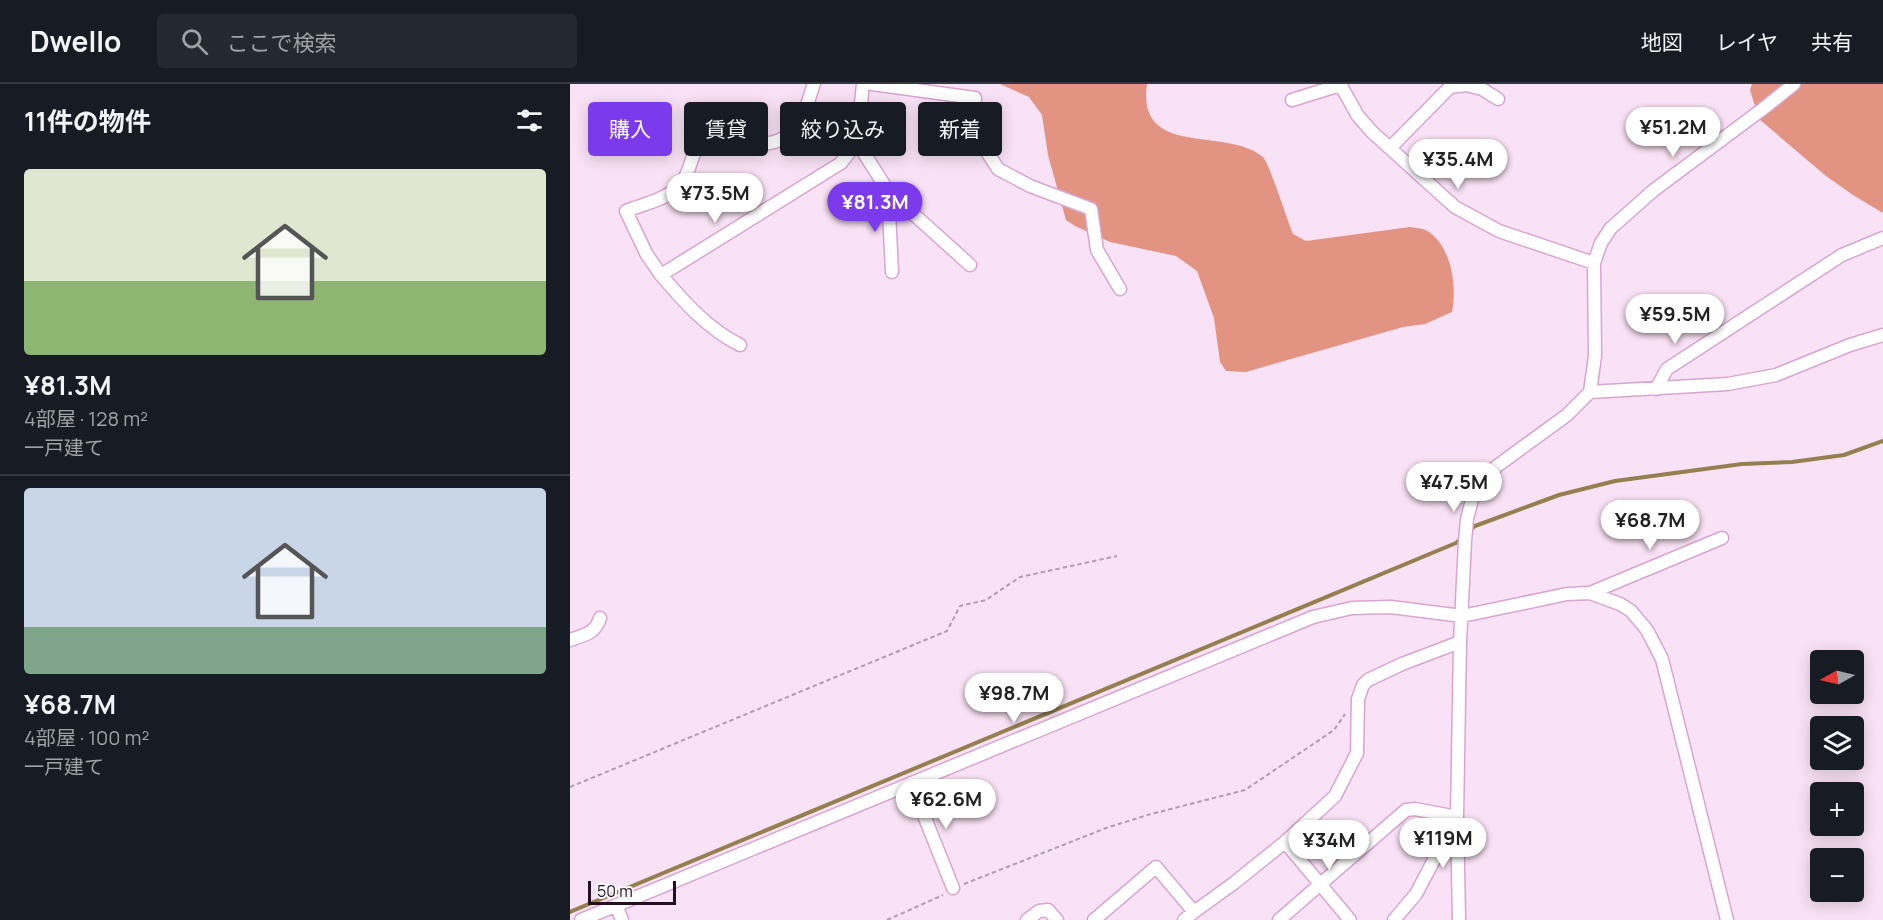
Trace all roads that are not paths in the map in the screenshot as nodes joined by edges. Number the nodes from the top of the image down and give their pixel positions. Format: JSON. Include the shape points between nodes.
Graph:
{"nodes":[{"id":1,"x":814,"y":84,"type":"edge"},
{"id":2,"x":863,"y":84,"type":"edge"},
{"id":3,"x":872,"y":84,"type":"edge"},
{"id":4,"x":1340,"y":84,"type":"edge"},
{"id":5,"x":1794,"y":84,"type":"edge"},
{"id":6,"x":1498,"y":99,"type":"dead end"},
{"id":7,"x":1292,"y":100,"type":"dead end"},
{"id":8,"x":861,"y":102,"type":"edge"},
{"id":9,"x":1390,"y":148,"type":"junction"},
{"id":10,"x":846,"y":156,"type":"edge"},
{"id":11,"x":866,"y":156,"type":"edge"},
{"id":12,"x":888,"y":191,"type":"junction"},
{"id":13,"x":1883,"y":238,"type":"edge"},
{"id":14,"x":1594,"y":263,"type":"junction"},
{"id":15,"x":970,"y":265,"type":"dead end"},
{"id":16,"x":892,"y":272,"type":"dead end"},
{"id":17,"x":662,"y":275,"type":"junction"},
{"id":18,"x":1120,"y":289,"type":"dead end"},
{"id":19,"x":1883,"y":335,"type":"edge"},
{"id":20,"x":740,"y":345,"type":"dead end"},
{"id":21,"x":1656,"y":389,"type":"junction"},
{"id":22,"x":1590,"y":392,"type":"junction"},
{"id":23,"x":1722,"y":538,"type":"dead end"},
{"id":24,"x":1590,"y":593,"type":"junction"},
{"id":25,"x":1462,"y":616,"type":"junction"},
{"id":26,"x":600,"y":618,"type":"dead end"},
{"id":27,"x":570,"y":640,"type":"edge"},
{"id":28,"x":1460,"y":642,"type":"junction"},
{"id":29,"x":911,"y":783,"type":"junction"},
{"id":30,"x":1457,"y":817,"type":"junction"},
{"id":31,"x":1285,"y":842,"type":"junction"},
{"id":32,"x":1320,"y":884,"type":"junction"},
{"id":33,"x":953,"y":888,"type":"road end"},
{"id":34,"x":616,"y":905,"type":"junction"},
{"id":35,"x":1189,"y":916,"type":"edge"},
{"id":36,"x":581,"y":920,"type":"edge"},
{"id":37,"x":622,"y":920,"type":"edge"},
{"id":38,"x":1027,"y":920,"type":"edge"},
{"id":39,"x":1057,"y":920,"type":"edge"},
{"id":40,"x":1094,"y":920,"type":"edge"},
{"id":41,"x":1279,"y":920,"type":"edge"},
{"id":42,"x":1350,"y":920,"type":"edge"},
{"id":43,"x":1394,"y":920,"type":"edge"},
{"id":44,"x":1459,"y":920,"type":"edge"},
{"id":45,"x":1727,"y":920,"type":"edge"}],
"edges":[{"from":1,"to":17,"type":"street","via":[[800,121],[784,139],[759,145],[704,138],[681,184],[669,194],[626,211],[647,255]]},
{"from":2,"to":8,"type":"street"},
{"from":3,"to":18,"type":"street","via":[[975,98],[973,130],[998,169],[1030,186],[1091,208],[1097,250]]},
{"from":4,"to":7,"type":"street"},
{"from":4,"to":9,"type":"street","via":[[1358,116]]},
{"from":5,"to":14,"type":"street","via":[[1654,190],[1611,228]]},
{"from":6,"to":9,"type":"street","via":[[1466,85],[1450,87]]},
{"from":9,"to":14,"type":"street","via":[[1455,207],[1478,220],[1499,231]]},
{"from":10,"to":17,"type":"street"},
{"from":11,"to":12,"type":"street"},
{"from":12,"to":15,"type":"street"},
{"from":12,"to":16,"type":"street"},
{"from":13,"to":21,"type":"street","via":[[1842,255],[1666,369]]},
{"from":14,"to":22,"type":"street","via":[[1595,356]]},
{"from":17,"to":20,"type":"street","via":[[703,319]]},
{"from":19,"to":21,"type":"street","via":[[1776,375],[1728,384]]},
{"from":21,"to":22,"type":"street"},
{"from":22,"to":25,"type":"street","via":[[1567,415],[1497,466],[1474,492],[1467,519]]},
{"from":23,"to":24,"type":"street"},
{"from":24,"to":25,"type":"street","via":[[1567,594]]},
{"from":24,"to":45,"type":"street","via":[[1631,610],[1662,659]]},
{"from":25,"to":28,"type":"street"},
{"from":25,"to":29,"type":"street","via":[[1352,608],[1313,617]]},
{"from":26,"to":27,"type":"street","via":[[590,633]]},
{"from":28,"to":30,"type":"street"},
{"from":28,"to":31,"type":"street","via":[[1402,664],[1363,685],[1358,699],[1357,753],[1331,801]]},
{"from":29,"to":33,"type":"street"},
{"from":29,"to":34,"type":"street"},
{"from":30,"to":32,"type":"street","via":[[1406,810]]},
{"from":30,"to":43,"type":"street","via":[[1416,894]]},
{"from":30,"to":44,"type":"street"},
{"from":31,"to":32,"type":"street"},
{"from":31,"to":35,"type":"street"},
{"from":32,"to":41,"type":"street"},
{"from":32,"to":42,"type":"street"},
{"from":34,"to":36,"type":"street"},
{"from":34,"to":37,"type":"street"},
{"from":35,"to":40,"type":"street","via":[[1156,867]]},
{"from":38,"to":39,"type":"street","via":[[1048,910]]}]}
